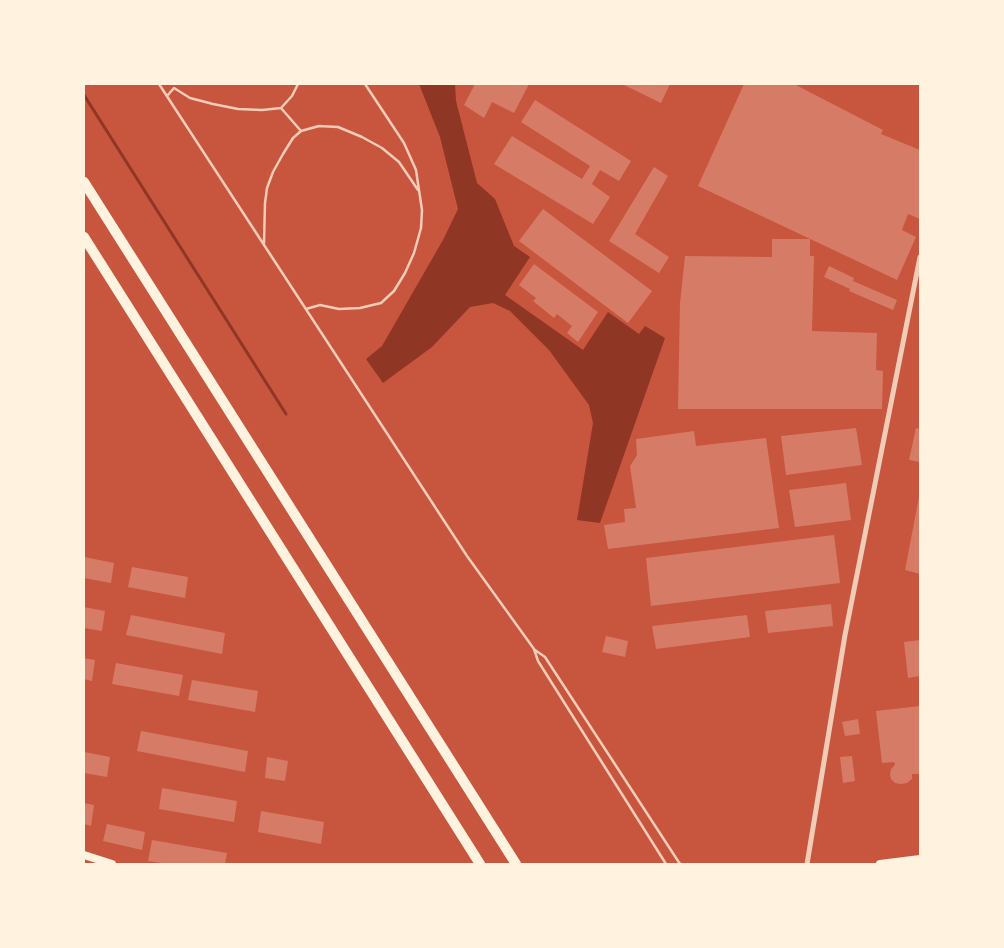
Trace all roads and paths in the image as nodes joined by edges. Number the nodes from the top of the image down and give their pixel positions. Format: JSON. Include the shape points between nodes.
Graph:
{"nodes":[{"id":1,"x":159,"y":84,"type":"edge"},
{"id":2,"x":173,"y":84,"type":"edge"},
{"id":3,"x":298,"y":84,"type":"edge"},
{"id":4,"x":365,"y":84,"type":"edge"},
{"id":5,"x":174,"y":88,"type":"junction"},
{"id":6,"x":167,"y":96,"type":"junction"},
{"id":7,"x":281,"y":108,"type":"junction"},
{"id":8,"x":301,"y":131,"type":"junction"},
{"id":9,"x":84,"y":182,"type":"edge"},
{"id":10,"x":419,"y":191,"type":"junction"},
{"id":11,"x":84,"y":237,"type":"edge"},
{"id":12,"x":264,"y":245,"type":"junction"},
{"id":13,"x":920,"y":257,"type":"edge"},
{"id":14,"x":306,"y":309,"type":"junction"},
{"id":15,"x":534,"y":649,"type":"junction"},
{"id":16,"x":84,"y":854,"type":"edge"},
{"id":17,"x":920,"y":859,"type":"edge"},
{"id":18,"x":112,"y":864,"type":"edge"},
{"id":19,"x":480,"y":864,"type":"edge"},
{"id":20,"x":516,"y":864,"type":"edge"},
{"id":21,"x":666,"y":864,"type":"edge"},
{"id":22,"x":680,"y":864,"type":"edge"},
{"id":23,"x":807,"y":864,"type":"edge"},
{"id":24,"x":880,"y":864,"type":"edge"}],
"edges":[{"from":1,"to":6,"type":"lane"},
{"from":2,"to":5,"type":"lane"},
{"from":3,"to":7,"type":"lane"},
{"from":4,"to":10,"type":"lane","via":[[404,143],[416,170]]},
{"from":5,"to":6,"type":"lane"},
{"from":5,"to":7,"type":"lane","via":[[190,98],[238,109]]},
{"from":6,"to":12,"type":"lane"},
{"from":7,"to":8,"type":"lane"},
{"from":8,"to":10,"type":"lane","via":[[329,126],[362,137],[399,162]]},
{"from":8,"to":12,"type":"lane","via":[[292,138],[267,188]]},
{"from":9,"to":20,"type":"highway"},
{"from":10,"to":14,"type":"lane","via":[[421,228],[405,274],[394,291],[380,303],[360,308],[339,309],[320,305]]},
{"from":11,"to":19,"type":"highway"},
{"from":12,"to":14,"type":"lane"},
{"from":13,"to":23,"type":"street","via":[[845,635]]},
{"from":14,"to":15,"type":"lane","via":[[467,556]]},
{"from":15,"to":21,"type":"lane","via":[[538,661]]},
{"from":15,"to":22,"type":"lane","via":[[545,657]]},
{"from":16,"to":18,"type":"main road"},
{"from":17,"to":24,"type":"main road"}]}
